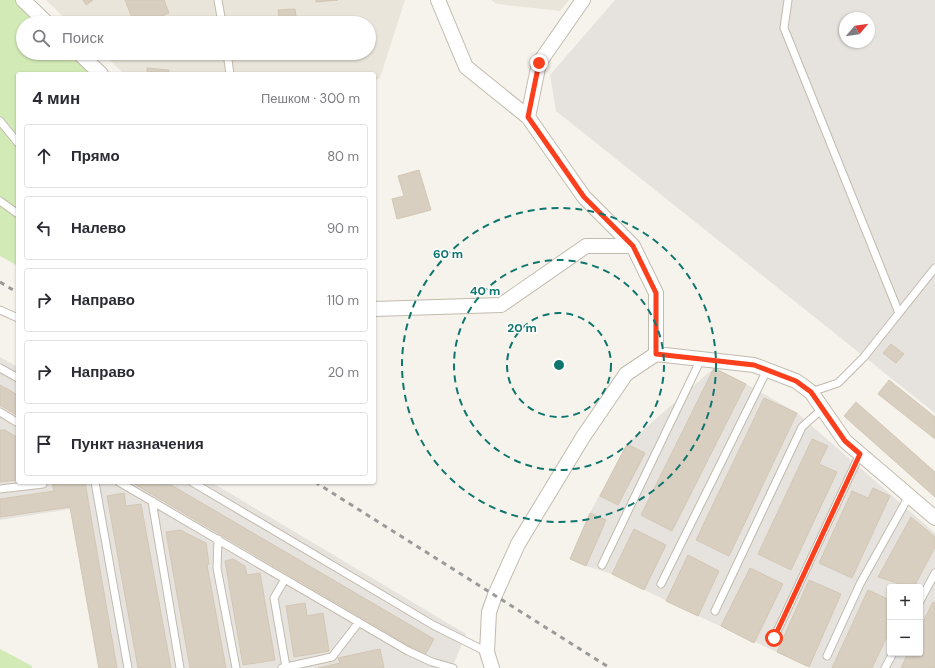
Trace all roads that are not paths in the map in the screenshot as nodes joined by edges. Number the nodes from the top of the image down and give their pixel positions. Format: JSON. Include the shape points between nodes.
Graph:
{"nodes":[{"id":1,"x":23,"y":0,"type":"edge"},
{"id":2,"x":218,"y":0,"type":"edge"},
{"id":3,"x":438,"y":0,"type":"edge"},
{"id":4,"x":583,"y":0,"type":"edge"},
{"id":5,"x":788,"y":0,"type":"edge"},
{"id":6,"x":40,"y":16,"type":"edge"},
{"id":7,"x":221,"y":16,"type":"edge"},
{"id":8,"x":86,"y":60,"type":"edge"},
{"id":9,"x":228,"y":60,"type":"edge"},
{"id":10,"x":99,"y":72,"type":"edge"},
{"id":11,"x":230,"y":72,"type":"edge"},
{"id":12,"x":528,"y":117,"type":"junction"},
{"id":13,"x":0,"y":121,"type":"edge"},
{"id":14,"x":16,"y":141,"type":"edge"},
{"id":15,"x":0,"y":201,"type":"edge"},
{"id":16,"x":16,"y":213,"type":"edge"},
{"id":17,"x":633,"y":246,"type":"junction"},
{"id":18,"x":935,"y":268,"type":"edge"},
{"id":19,"x":376,"y":309,"type":"edge"},
{"id":20,"x":0,"y":310,"type":"edge"},
{"id":21,"x":899,"y":313,"type":"junction"},
{"id":22,"x":16,"y":317,"type":"edge"},
{"id":23,"x":656,"y":354,"type":"junction"},
{"id":24,"x":701,"y":359,"type":"junction"},
{"id":25,"x":0,"y":368,"type":"edge"},
{"id":26,"x":767,"y":370,"type":"junction"},
{"id":27,"x":16,"y":377,"type":"edge"},
{"id":28,"x":811,"y":392,"type":"junction"},
{"id":29,"x":822,"y":409,"type":"junction"},
{"id":30,"x":0,"y":412,"type":"edge"},
{"id":31,"x":16,"y":422,"type":"edge"},
{"id":32,"x":860,"y":454,"type":"junction"},
{"id":33,"x":42,"y":484,"type":"edge"},
{"id":34,"x":95,"y":484,"type":"edge"},
{"id":35,"x":122,"y":484,"type":"edge"},
{"id":36,"x":195,"y":484,"type":"edge"},
{"id":37,"x":0,"y":490,"type":"edge"},
{"id":38,"x":909,"y":496,"type":"junction"},
{"id":39,"x":152,"y":501,"type":"junction"},
{"id":40,"x":935,"y":518,"type":"edge"},
{"id":41,"x":218,"y":539,"type":"junction"},
{"id":42,"x":602,"y":565,"type":"dead end"},
{"id":43,"x":935,"y":573,"type":"edge"},
{"id":44,"x":285,"y":579,"type":"junction"},
{"id":45,"x":661,"y":584,"type":"dead end"},
{"id":46,"x":923,"y":596,"type":"edge"},
{"id":47,"x":715,"y":611,"type":"dead end"},
{"id":48,"x":359,"y":622,"type":"junction"},
{"id":49,"x":774,"y":638,"type":"dead end"},
{"id":50,"x":487,"y":652,"type":"junction"},
{"id":51,"x":827,"y":656,"type":"dead end"},
{"id":52,"x":891,"y":656,"type":"edge"},
{"id":53,"x":128,"y":668,"type":"edge"},
{"id":54,"x":180,"y":668,"type":"edge"},
{"id":55,"x":236,"y":668,"type":"edge"},
{"id":56,"x":284,"y":668,"type":"edge"},
{"id":57,"x":453,"y":668,"type":"edge"},
{"id":58,"x":492,"y":668,"type":"edge"},
{"id":59,"x":885,"y":668,"type":"edge"}],
"edges":[{"from":1,"to":6,"type":"street"},
{"from":2,"to":7,"type":"lane"},
{"from":3,"to":12,"type":"street","via":[[466,67]]},
{"from":4,"to":12,"type":"street","via":[[539,63]]},
{"from":5,"to":21,"type":"lane","via":[[784,28]]},
{"from":8,"to":10,"type":"street"},
{"from":9,"to":11,"type":"lane"},
{"from":12,"to":17,"type":"street","via":[[584,197]]},
{"from":13,"to":14,"type":"lane"},
{"from":15,"to":16,"type":"lane"},
{"from":17,"to":19,"type":"street","via":[[586,246],[501,305]]},
{"from":17,"to":23,"type":"street","via":[[656,293]]},
{"from":18,"to":21,"type":"lane"},
{"from":20,"to":22,"type":"lane"},
{"from":21,"to":28,"type":"lane","via":[[864,357],[838,383]]},
{"from":23,"to":24,"type":"street"},
{"from":23,"to":50,"type":"street","via":[[626,374],[583,436],[518,544],[489,612]]},
{"from":24,"to":26,"type":"street","via":[[754,365]]},
{"from":24,"to":42,"type":"lane"},
{"from":25,"to":27,"type":"lane"},
{"from":26,"to":28,"type":"street","via":[[796,381]]},
{"from":26,"to":45,"type":"lane"},
{"from":28,"to":29,"type":"street"},
{"from":29,"to":32,"type":"street","via":[[845,441]]},
{"from":29,"to":47,"type":"lane","via":[[802,427]]},
{"from":30,"to":31,"type":"lane"},
{"from":32,"to":38,"type":"street"},
{"from":32,"to":49,"type":"lane"},
{"from":33,"to":37,"type":"lane"},
{"from":34,"to":53,"type":"lane"},
{"from":35,"to":39,"type":"lane"},
{"from":36,"to":50,"type":"lane","via":[[433,625]]},
{"from":38,"to":40,"type":"street"},
{"from":38,"to":51,"type":"lane","via":[[860,584]]},
{"from":39,"to":41,"type":"lane"},
{"from":39,"to":54,"type":"lane"},
{"from":41,"to":44,"type":"lane"},
{"from":41,"to":55,"type":"lane","via":[[217,568]]},
{"from":43,"to":46,"type":"lane"},
{"from":44,"to":48,"type":"lane"},
{"from":44,"to":56,"type":"lane","via":[[274,598]]},
{"from":48,"to":56,"type":"lane","via":[[332,657]]},
{"from":48,"to":57,"type":"lane","via":[[408,651]]},
{"from":50,"to":58,"type":"street"},
{"from":52,"to":59,"type":"lane"}]}
